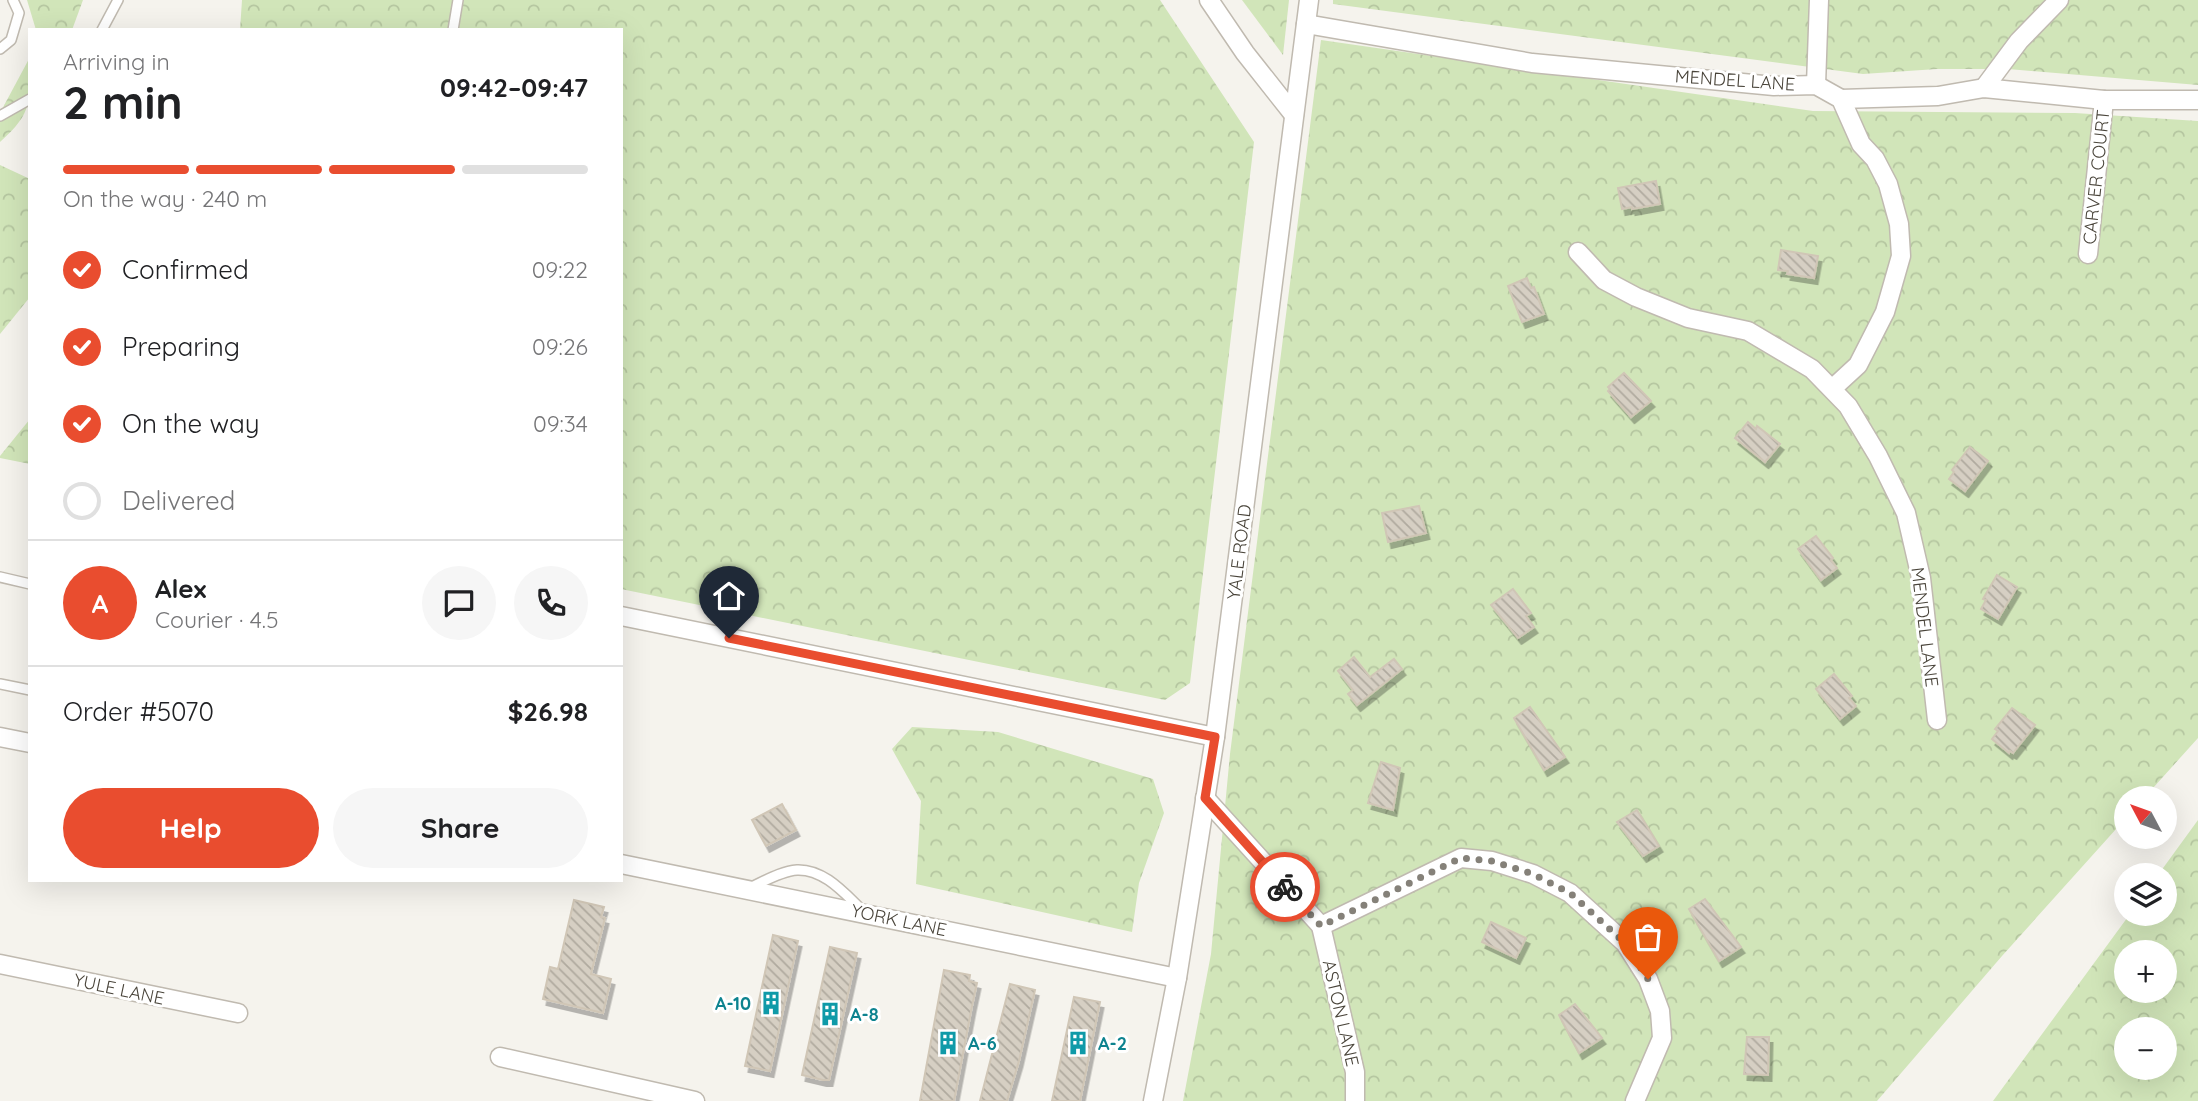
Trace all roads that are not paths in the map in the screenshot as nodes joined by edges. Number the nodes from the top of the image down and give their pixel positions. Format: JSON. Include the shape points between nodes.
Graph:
{"nodes":[{"id":1,"x":13,"y":0,"type":"edge"},
{"id":2,"x":118,"y":0,"type":"edge"},
{"id":3,"x":457,"y":0,"type":"edge"},
{"id":4,"x":1209,"y":0,"type":"edge"},
{"id":5,"x":1309,"y":0,"type":"edge"},
{"id":6,"x":1819,"y":0,"type":"edge"},
{"id":7,"x":2059,"y":0,"type":"edge"},
{"id":8,"x":1306,"y":24,"type":"junction"},
{"id":9,"x":103,"y":28,"type":"edge"},
{"id":10,"x":453,"y":28,"type":"edge"},
{"id":11,"x":0,"y":49,"type":"edge"},
{"id":12,"x":1816,"y":85,"type":"junction"},
{"id":13,"x":1984,"y":88,"type":"junction"},
{"id":14,"x":1841,"y":99,"type":"junction"},
{"id":15,"x":28,"y":100,"type":"edge"},
{"id":16,"x":2104,"y":100,"type":"junction"},
{"id":17,"x":2198,"y":100,"type":"edge"},
{"id":18,"x":1294,"y":115,"type":"junction"},
{"id":19,"x":0,"y":116,"type":"edge"},
{"id":20,"x":1578,"y":252,"type":"dead end"},
{"id":21,"x":2088,"y":254,"type":"dead end"},
{"id":22,"x":1833,"y":388,"type":"junction"},
{"id":23,"x":0,"y":577,"type":"edge"},
{"id":24,"x":28,"y":584,"type":"edge"},
{"id":25,"x":623,"y":616,"type":"edge"},
{"id":26,"x":0,"y":684,"type":"edge"},
{"id":27,"x":28,"y":690,"type":"edge"},
{"id":28,"x":1937,"y":720,"type":"dead end"},
{"id":29,"x":0,"y":737,"type":"edge"},
{"id":30,"x":1215,"y":737,"type":"junction"},
{"id":31,"x":28,"y":743,"type":"edge"},
{"id":32,"x":1205,"y":798,"type":"junction"},
{"id":33,"x":623,"y":864,"type":"edge"},
{"id":34,"x":748,"y":888,"type":"junction"},
{"id":35,"x":866,"y":913,"type":"junction"},
{"id":36,"x":1321,"y":926,"type":"junction"},
{"id":37,"x":0,"y":964,"type":"edge"},
{"id":38,"x":1177,"y":978,"type":"junction"},
{"id":39,"x":238,"y":1013,"type":"dead end"},
{"id":40,"x":500,"y":1057,"type":"dead end"},
{"id":41,"x":695,"y":1101,"type":"edge"},
{"id":42,"x":1153,"y":1101,"type":"edge"},
{"id":43,"x":1355,"y":1101,"type":"edge"},
{"id":44,"x":1635,"y":1101,"type":"edge"}],
"edges":[{"from":1,"to":11,"type":"lane","via":[[19,13],[11,40]]},
{"from":2,"to":9,"type":"lane"},
{"from":3,"to":10,"type":"lane"},
{"from":4,"to":18,"type":"street"},
{"from":5,"to":8,"type":"street","name":"YALE ROAD"},
{"from":6,"to":12,"type":"street"},
{"from":7,"to":13,"type":"street","via":[[2019,41]]},
{"from":8,"to":12,"type":"street","name":"MENDEL LANE","via":[[1532,63],[1774,86]]},
{"from":8,"to":18,"type":"street","name":"YALE ROAD"},
{"from":12,"to":14,"type":"street","name":"MENDEL LANE"},
{"from":13,"to":14,"type":"street","name":"CARVER COURT","via":[[1938,96]]},
{"from":13,"to":16,"type":"street","name":"CARVER COURT"},
{"from":14,"to":22,"type":"street","via":[[1861,144],[1888,184],[1899,224],[1901,256],[1885,312],[1858,365]]},
{"from":15,"to":19,"type":"lane"},
{"from":16,"to":17,"type":"street","name":"CARVER COURT"},
{"from":16,"to":21,"type":"street","name":"CARVER COURT"},
{"from":18,"to":30,"type":"street","name":"YALE ROAD"},
{"from":20,"to":22,"type":"street","name":"MENDEL LANE","via":[[1604,280],[1636,298],[1688,318],[1748,331],[1812,369]]},
{"from":22,"to":28,"type":"street","name":"MENDEL LANE","via":[[1878,456],[1906,513],[1921,578]]},
{"from":23,"to":24,"type":"lane"},
{"from":25,"to":30,"type":"street"},
{"from":26,"to":27,"type":"lane"},
{"from":29,"to":31,"type":"street"},
{"from":30,"to":32,"type":"street","name":"YALE ROAD"},
{"from":32,"to":36,"type":"street","name":"ASTON LANE"},
{"from":32,"to":38,"type":"street","name":"YALE ROAD"},
{"from":33,"to":34,"type":"street","name":"YORK LANE"},
{"from":34,"to":35,"type":"street","name":"YORK LANE"},
{"from":34,"to":35,"type":"lane","via":[[796,870],[829,879]]},
{"from":35,"to":38,"type":"street","name":"YORK LANE"},
{"from":36,"to":43,"type":"street","name":"ASTON LANE","via":[[1354,1072]]},
{"from":36,"to":44,"type":"street","via":[[1461,858],[1503,864],[1570,893],[1625,943],[1648,979],[1660,1011],[1662,1038]]},
{"from":37,"to":39,"type":"street","name":"YULE LANE"},
{"from":38,"to":42,"type":"street","name":"YALE ROAD"},
{"from":40,"to":41,"type":"street"}]}
